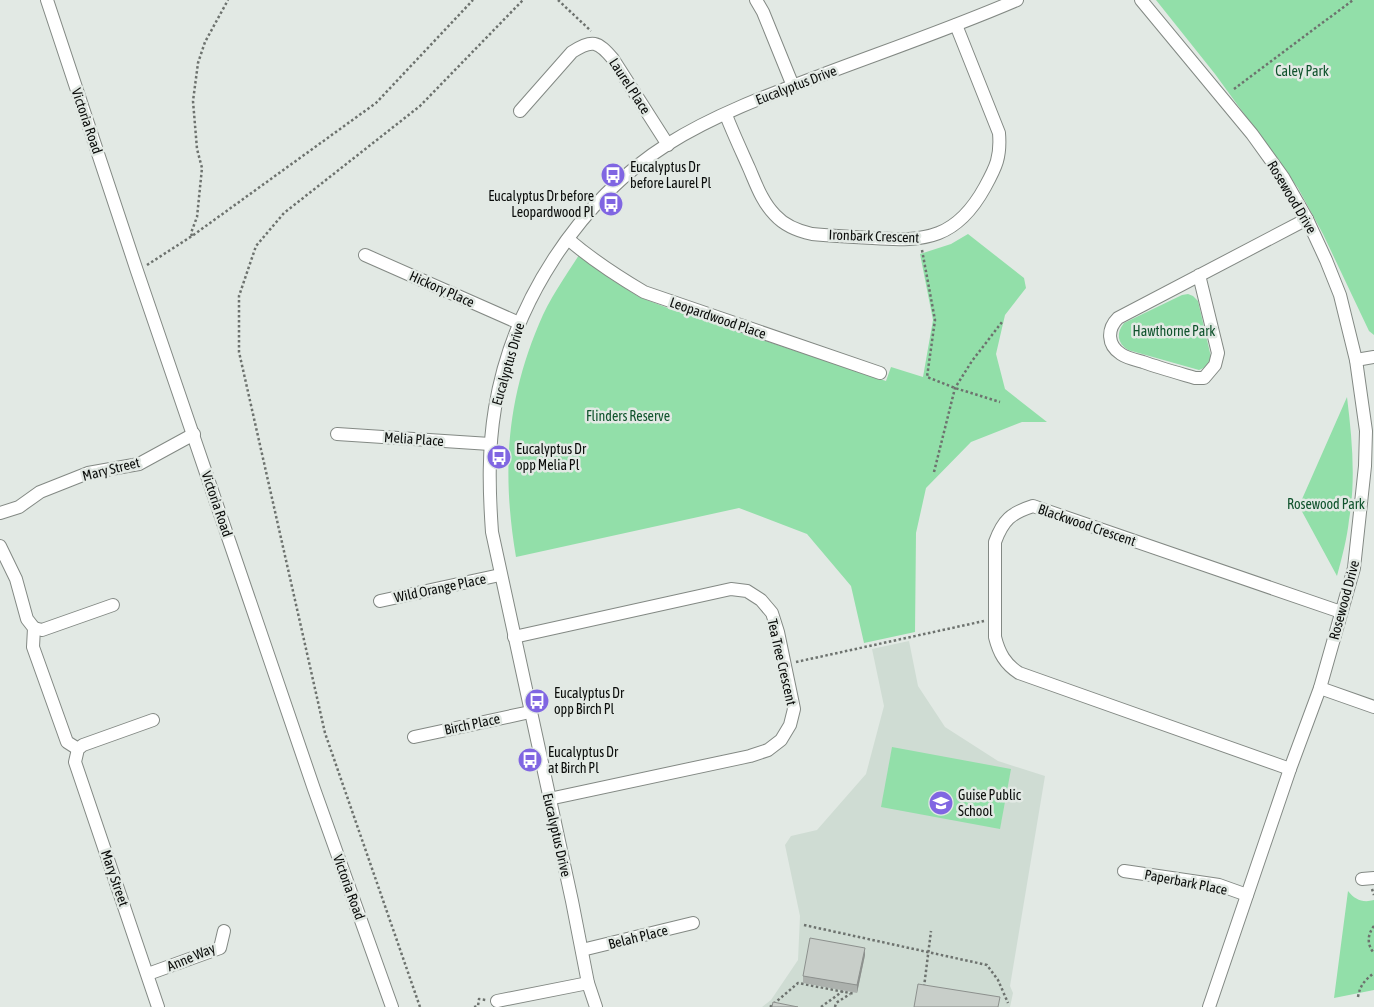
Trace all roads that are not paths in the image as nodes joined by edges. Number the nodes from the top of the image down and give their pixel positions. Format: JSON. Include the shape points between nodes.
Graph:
{"nodes":[{"id":1,"x":47,"y":0,"type":"edge"},
{"id":2,"x":756,"y":0,"type":"edge"},
{"id":3,"x":1017,"y":0,"type":"edge"},
{"id":4,"x":1141,"y":0,"type":"edge"},
{"id":5,"x":956,"y":25,"type":"junction"},
{"id":6,"x":793,"y":86,"type":"junction"},
{"id":7,"x":520,"y":110,"type":"dead end"},
{"id":8,"x":726,"y":115,"type":"junction"},
{"id":9,"x":668,"y":145,"type":"junction"},
{"id":10,"x":1307,"y":219,"type":"junction"},
{"id":11,"x":568,"y":238,"type":"junction"},
{"id":12,"x":365,"y":255,"type":"dead end"},
{"id":13,"x":1199,"y":275,"type":"junction"},
{"id":14,"x":520,"y":323,"type":"junction"},
{"id":15,"x":1374,"y":357,"type":"edge"},
{"id":16,"x":1356,"y":360,"type":"junction"},
{"id":17,"x":880,"y":373,"type":"dead end"},
{"id":18,"x":194,"y":434,"type":"junction"},
{"id":19,"x":337,"y":434,"type":"dead end"},
{"id":20,"x":490,"y":444,"type":"junction"},
{"id":21,"x":0,"y":513,"type":"edge"},
{"id":22,"x":0,"y":546,"type":"edge"},
{"id":23,"x":500,"y":575,"type":"junction"},
{"id":24,"x":380,"y":601,"type":"dead end"},
{"id":25,"x":114,"y":605,"type":"dead end"},
{"id":26,"x":1341,"y":612,"type":"junction"},
{"id":27,"x":34,"y":628,"type":"junction"},
{"id":28,"x":514,"y":637,"type":"junction"},
{"id":29,"x":1320,"y":688,"type":"junction"},
{"id":30,"x":1374,"y":707,"type":"edge"},
{"id":31,"x":530,"y":712,"type":"junction"},
{"id":32,"x":153,"y":720,"type":"dead end"},
{"id":33,"x":414,"y":737,"type":"dead end"},
{"id":34,"x":81,"y":747,"type":"junction"},
{"id":35,"x":1290,"y":769,"type":"junction"},
{"id":36,"x":549,"y":800,"type":"junction"},
{"id":37,"x":1124,"y":871,"type":"dead end"},
{"id":38,"x":1247,"y":895,"type":"junction"},
{"id":39,"x":693,"y":923,"type":"dead end"},
{"id":40,"x":224,"y":930,"type":"dead end"},
{"id":41,"x":582,"y":950,"type":"junction"},
{"id":42,"x":148,"y":974,"type":"junction"},
{"id":43,"x":588,"y":983,"type":"junction"},
{"id":44,"x":497,"y":1001,"type":"dead end"},
{"id":45,"x":158,"y":1007,"type":"edge"},
{"id":46,"x":392,"y":1007,"type":"edge"},
{"id":47,"x":596,"y":1007,"type":"edge"},
{"id":48,"x":1209,"y":1007,"type":"edge"}],
"edges":[{"from":1,"to":18,"type":"street","name":"Victoria Road"},
{"from":2,"to":6,"type":"street"},
{"from":3,"to":5,"type":"street","name":"Eucalyptus Drive"},
{"from":4,"to":10,"type":"street","name":"Rosewood Drive","via":[[1252,134],[1283,177]]},
{"from":5,"to":6,"type":"street","name":"Eucalyptus Drive"},
{"from":5,"to":8,"type":"street","name":"Ironbark Crescent","via":[[999,133],[1000,149],[997,163],[980,196],[959,221],[941,233],[898,240],[798,231],[775,215],[760,193]]},
{"from":6,"to":8,"type":"street","name":"Eucalyptus Drive"},
{"from":7,"to":9,"type":"street","name":"Laurel Place","via":[[572,52],[593,42],[602,46],[613,59]]},
{"from":8,"to":9,"type":"street","name":"Eucalyptus Drive"},
{"from":9,"to":11,"type":"street","name":"Eucalyptus Drive","via":[[606,195]]},
{"from":10,"to":13,"type":"street"},
{"from":10,"to":16,"type":"street","name":"Rosewood Drive","via":[[1340,295]]},
{"from":11,"to":14,"type":"street","name":"Eucalyptus Drive","via":[[538,284]]},
{"from":11,"to":17,"type":"street","name":"Leopardwood Place","via":[[644,292]]},
{"from":12,"to":14,"type":"street","name":"Hickory Place"},
{"from":13,"to":13,"type":"street","via":[[1118,318],[1113,323],[1110,337],[1116,350],[1136,360],[1204,378],[1215,365],[1218,353]]},
{"from":14,"to":20,"type":"street","name":"Eucalyptus Drive","via":[[501,380]]},
{"from":15,"to":16,"type":"street"},
{"from":16,"to":26,"type":"street","name":"Rosewood Drive","via":[[1366,431],[1365,466],[1354,568]]},
{"from":18,"to":21,"type":"street","name":"Mary Street","via":[[139,464],[88,473],[40,492],[19,507]]},
{"from":18,"to":46,"type":"street","name":"Victoria Road"},
{"from":19,"to":20,"type":"street","name":"Melia Place"},
{"from":20,"to":23,"type":"street","name":"Eucalyptus Drive","via":[[488,486]]},
{"from":22,"to":27,"type":"street","via":[[16,579],[27,619]]},
{"from":23,"to":24,"type":"street","name":"Wild Orange Place"},
{"from":23,"to":28,"type":"street","name":"Eucalyptus Drive"},
{"from":25,"to":27,"type":"street","via":[[42,630]]},
{"from":26,"to":29,"type":"street","name":"Rosewood Drive"},
{"from":26,"to":35,"type":"street","name":"Blackwood Crescent","via":[[1033,506],[1008,518],[995,542],[995,638],[1008,666],[1019,673]]},
{"from":27,"to":34,"type":"street","via":[[33,648],[67,742]]},
{"from":28,"to":31,"type":"street","name":"Eucalyptus Drive"},
{"from":28,"to":36,"type":"street","name":"Tea Tree Crescent","via":[[731,589],[747,591],[761,600],[772,614],[778,632],[794,709],[790,726],[781,740],[768,750]]},
{"from":29,"to":30,"type":"street"},
{"from":29,"to":35,"type":"street","name":"Rosewood Drive"},
{"from":31,"to":33,"type":"street","name":"Birch Place"},
{"from":31,"to":36,"type":"street","name":"Eucalyptus Drive"},
{"from":32,"to":34,"type":"street"},
{"from":34,"to":42,"type":"street","name":"Mary Street","via":[[75,762]]},
{"from":35,"to":38,"type":"street","name":"Rosewood Drive"},
{"from":36,"to":41,"type":"street","name":"Eucalyptus Drive"},
{"from":37,"to":38,"type":"street","name":"Paperbark Place","via":[[1219,885]]},
{"from":38,"to":48,"type":"street","name":"Rosewood Drive"},
{"from":39,"to":41,"type":"street","name":"Belah Place"},
{"from":40,"to":42,"type":"street","name":"Anne Way","via":[[220,948]]},
{"from":41,"to":43,"type":"street","name":"Eucalyptus Drive"},
{"from":42,"to":45,"type":"street","name":"Mary Street"},
{"from":43,"to":44,"type":"street"},
{"from":43,"to":47,"type":"street","name":"Eucalyptus Drive"}]}
